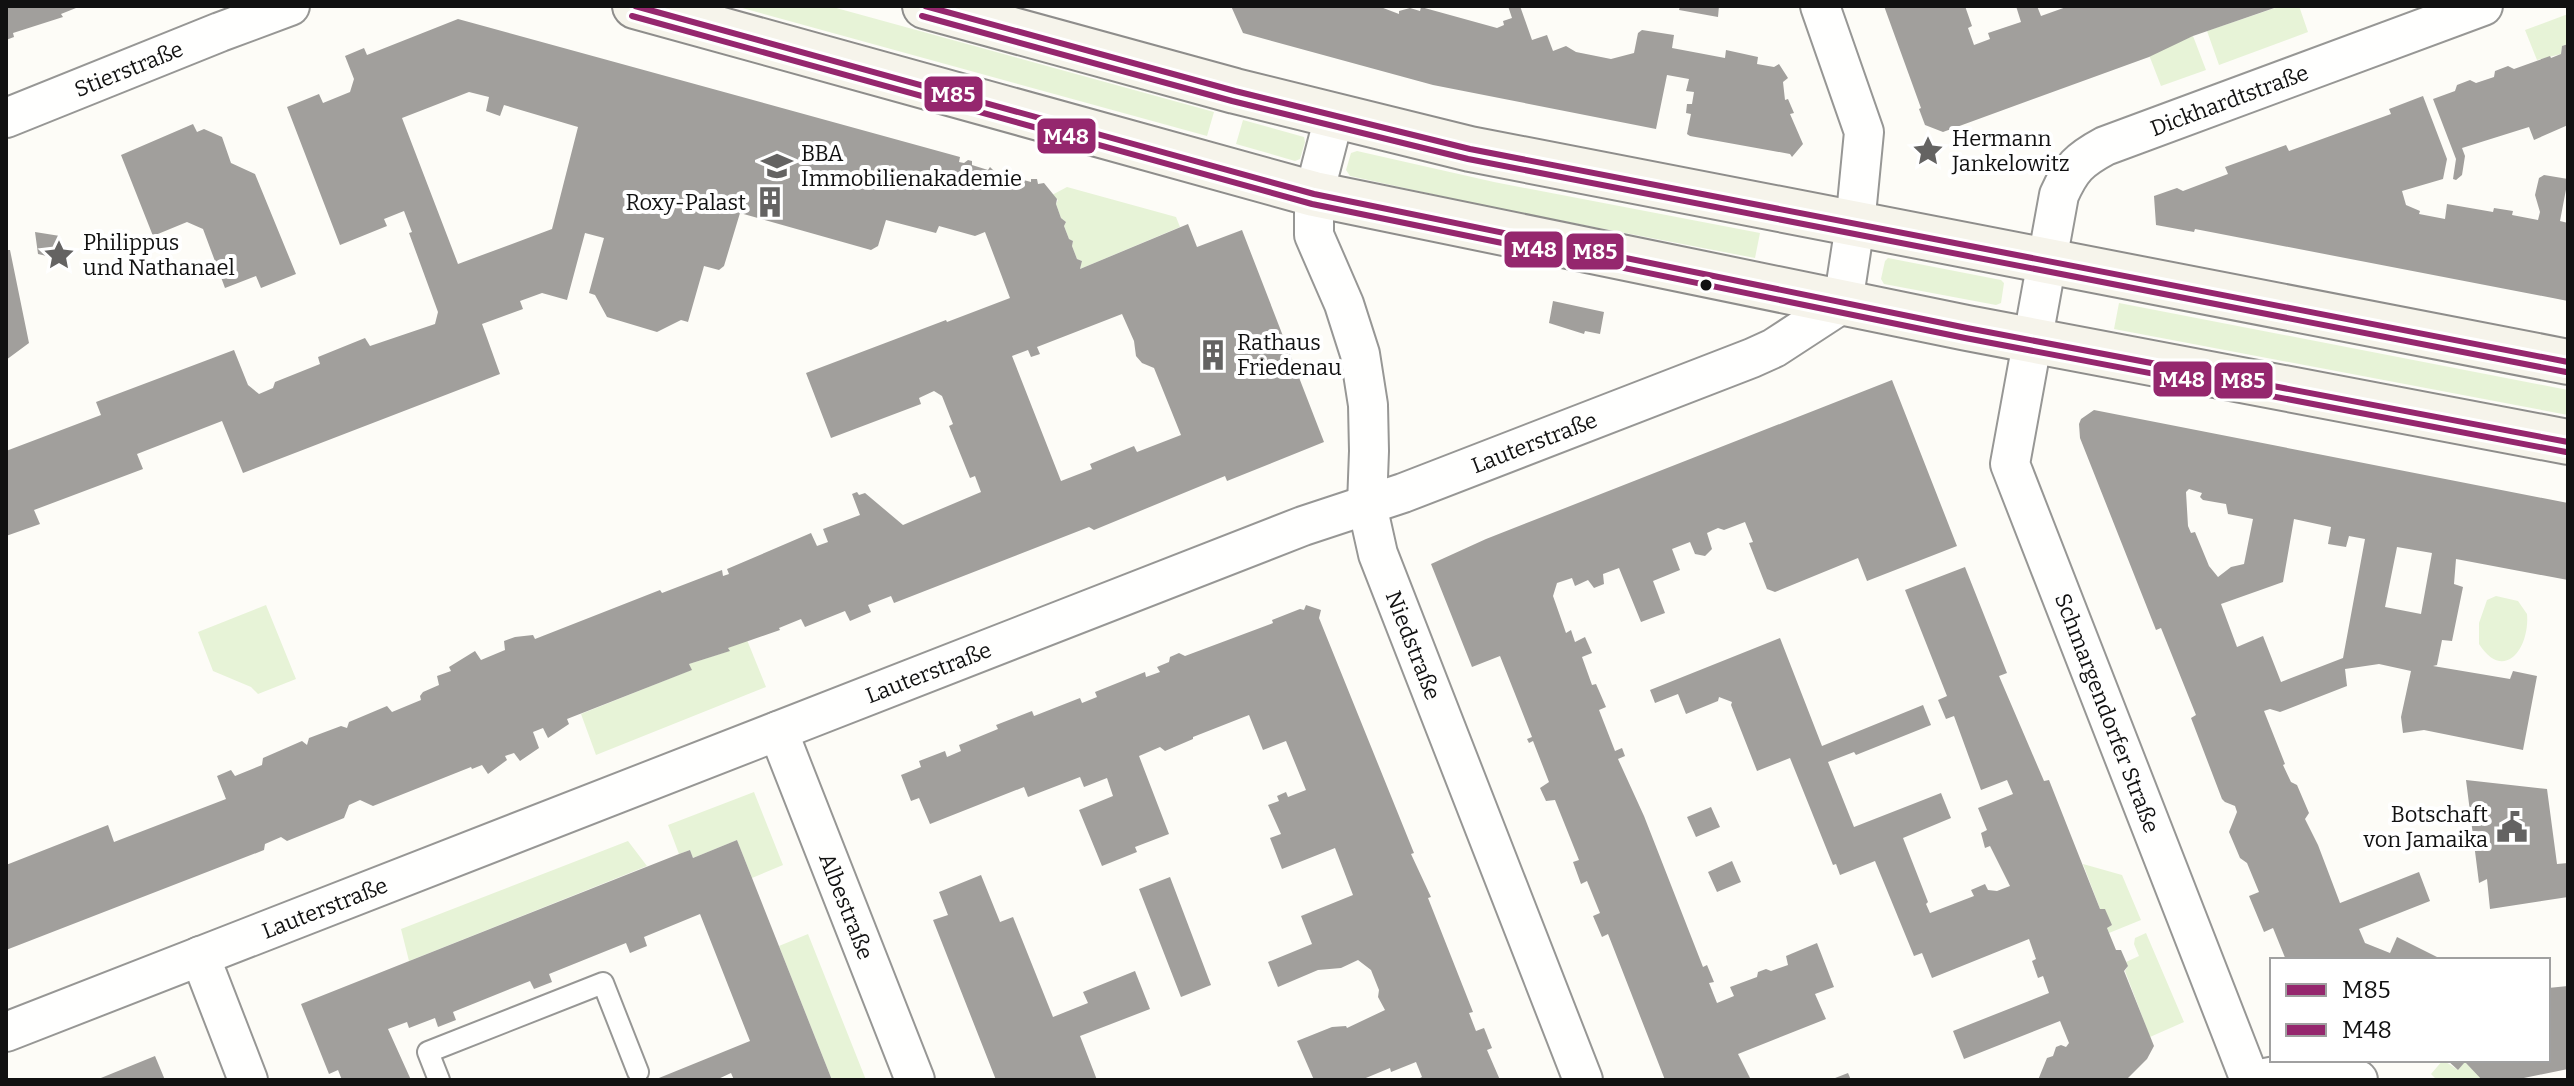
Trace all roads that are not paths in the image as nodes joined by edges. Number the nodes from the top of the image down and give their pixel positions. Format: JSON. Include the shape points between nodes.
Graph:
{"nodes":[{"id":1,"x":290,"y":6,"type":"edge"},
{"id":2,"x":635,"y":6,"type":"edge"},
{"id":3,"x":925,"y":6,"type":"edge"},
{"id":4,"x":1820,"y":6,"type":"edge"},
{"id":5,"x":2483,"y":6,"type":"edge"},
{"id":6,"x":253,"y":13,"type":"edge"},
{"id":7,"x":692,"y":14,"type":"edge"},
{"id":8,"x":1334,"y":117,"type":"junction"},
{"id":9,"x":6,"y":118,"type":"edge"},
{"id":10,"x":1314,"y":194,"type":"junction"},
{"id":11,"x":1855,"y":225,"type":"junction"},
{"id":12,"x":2046,"y":262,"type":"junction"},
{"id":13,"x":1843,"y":303,"type":"junction"},
{"id":14,"x":2032,"y":340,"type":"junction"},
{"id":15,"x":2568,"y":362,"type":"edge"},
{"id":16,"x":2568,"y":442,"type":"edge"},
{"id":17,"x":1367,"y":505,"type":"junction"},
{"id":18,"x":778,"y":731,"type":"junction"},
{"id":19,"x":200,"y":956,"type":"junction"},
{"id":20,"x":6,"y":1032,"type":"edge"},
{"id":21,"x":638,"y":1072,"type":"dead end"},
{"id":22,"x":248,"y":1080,"type":"edge"},
{"id":23,"x":439,"y":1080,"type":"edge"},
{"id":24,"x":915,"y":1080,"type":"edge"},
{"id":25,"x":1583,"y":1080,"type":"edge"},
{"id":26,"x":2250,"y":1080,"type":"edge"},
{"id":27,"x":2257,"y":1080,"type":"edge"},
{"id":28,"x":2358,"y":1080,"type":"edge"}],
"edges":[{"from":1,"to":6,"type":"street","name":"Stierstraße"},
{"from":2,"to":7,"type":"street"},
{"from":3,"to":8,"type":"street"},
{"from":4,"to":11,"type":"street","via":[[1864,132]]},
{"from":5,"to":12,"type":"street","name":"Dickhardtstraße","via":[[2087,156],[2069,171],[2059,195]]},
{"from":6,"to":9,"type":"street","name":"Stierstraße"},
{"from":7,"to":10,"type":"street"},
{"from":8,"to":10,"type":"street","name":"Niedstraße"},
{"from":8,"to":11,"type":"street"},
{"from":10,"to":13,"type":"street"},
{"from":10,"to":17,"type":"street","name":"Niedstraße","via":[[1314,235],[1360,354],[1368,405]]},
{"from":11,"to":12,"type":"street"},
{"from":11,"to":13,"type":"street"},
{"from":12,"to":14,"type":"street","name":"Dickhardtstraße"},
{"from":12,"to":15,"type":"street"},
{"from":13,"to":14,"type":"street"},
{"from":13,"to":17,"type":"street","name":"Lauterstraße","via":[[1752,358]]},
{"from":14,"to":16,"type":"street"},
{"from":14,"to":26,"type":"street","name":"Schmargendorfer Straße","via":[[2010,464]]},
{"from":17,"to":18,"type":"street","name":"Lauterstraße"},
{"from":17,"to":25,"type":"street","name":"Niedstraße","via":[[1382,566]]},
{"from":18,"to":19,"type":"street","name":"Lauterstraße"},
{"from":18,"to":24,"type":"street","name":"Albestraße"},
{"from":19,"to":20,"type":"street","name":"Lauterstraße"},
{"from":19,"to":22,"type":"street"},
{"from":21,"to":23,"type":"lane","via":[[603,983],[428,1052]]},
{"from":27,"to":28,"type":"street","via":[[2288,1072],[2320,1072]]}]}
